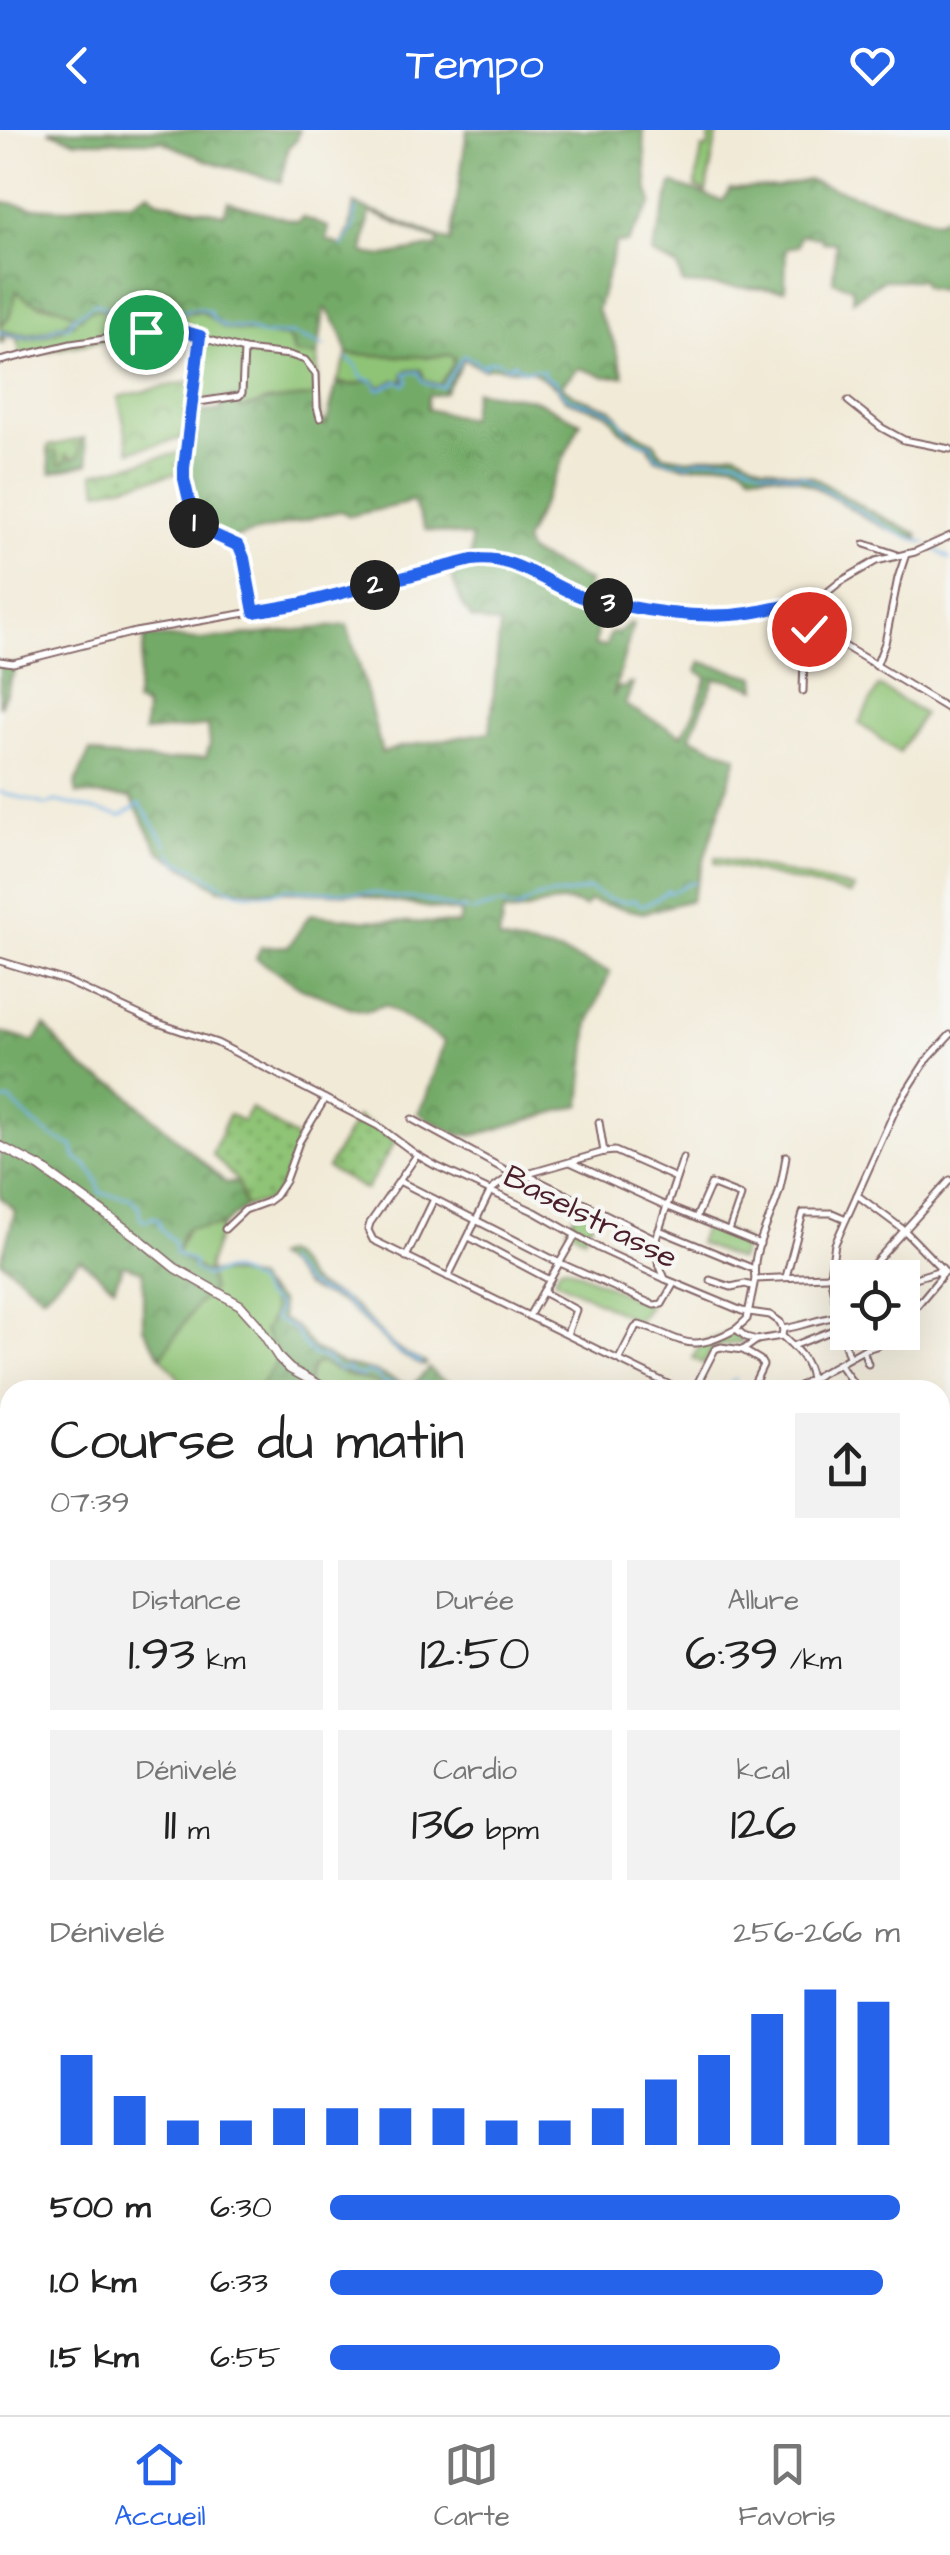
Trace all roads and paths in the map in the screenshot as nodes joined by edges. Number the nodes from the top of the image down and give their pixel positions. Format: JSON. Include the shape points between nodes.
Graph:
{"nodes":[{"id":1,"x":200,"y":336,"type":"junction"},
{"id":2,"x":244,"y":350,"type":"junction"},
{"id":3,"x":0,"y":361,"type":"edge"},
{"id":4,"x":848,"y":401,"type":"dead end"},
{"id":5,"x":192,"y":403,"type":"junction"},
{"id":6,"x":320,"y":418,"type":"dead end"},
{"id":7,"x":950,"y":449,"type":"edge"},
{"id":8,"x":950,"y":536,"type":"edge"},
{"id":9,"x":865,"y":544,"type":"dead end"},
{"id":10,"x":906,"y":554,"type":"junction"},
{"id":11,"x":898,"y":556,"type":"junction"},
{"id":12,"x":786,"y":606,"type":"junction"},
{"id":13,"x":254,"y":612,"type":"junction"},
{"id":14,"x":805,"y":626,"type":"junction"},
{"id":15,"x":0,"y":661,"type":"edge"},
{"id":16,"x":876,"y":666,"type":"junction"},
{"id":17,"x":803,"y":692,"type":"dead end"},
{"id":18,"x":950,"y":710,"type":"edge"},
{"id":19,"x":0,"y":961,"type":"edge"},
{"id":20,"x":950,"y":1035,"type":"edge"},
{"id":21,"x":326,"y":1099,"type":"junction"},
{"id":22,"x":412,"y":1119,"type":"dead end"},
{"id":23,"x":599,"y":1122,"type":"dead end"},
{"id":24,"x":0,"y":1146,"type":"edge"},
{"id":25,"x":604,"y":1152,"type":"junction"},
{"id":26,"x":417,"y":1155,"type":"junction"},
{"id":27,"x":786,"y":1156,"type":"dead end"},
{"id":28,"x":683,"y":1158,"type":"dead end"},
{"id":29,"x":570,"y":1162,"type":"junction"},
{"id":30,"x":522,"y":1176,"type":"junction"},
{"id":31,"x":676,"y":1178,"type":"junction"},
{"id":32,"x":399,"y":1180,"type":"junction"},
{"id":33,"x":950,"y":1180,"type":"edge"},
{"id":34,"x":490,"y":1190,"type":"junction"},
{"id":35,"x":856,"y":1195,"type":"junction"},
{"id":36,"x":434,"y":1199,"type":"junction"},
{"id":37,"x":666,"y":1206,"type":"junction"},
{"id":38,"x":696,"y":1218,"type":"junction"},
{"id":39,"x":846,"y":1219,"type":"junction"},
{"id":40,"x":475,"y":1220,"type":"junction"},
{"id":41,"x":224,"y":1229,"type":"dead end"},
{"id":42,"x":660,"y":1230,"type":"junction"},
{"id":43,"x":904,"y":1230,"type":"junction"},
{"id":44,"x":729,"y":1231,"type":"junction"},
{"id":45,"x":576,"y":1234,"type":"junction"},
{"id":46,"x":468,"y":1237,"type":"junction"},
{"id":47,"x":656,"y":1239,"type":"junction"},
{"id":48,"x":760,"y":1244,"type":"junction"},
{"id":49,"x":406,"y":1257,"type":"junction"},
{"id":50,"x":831,"y":1260,"type":"edge"},
{"id":51,"x":877,"y":1260,"type":"edge"},
{"id":52,"x":560,"y":1263,"type":"junction"},
{"id":53,"x":754,"y":1269,"type":"junction"},
{"id":54,"x":940,"y":1271,"type":"junction"},
{"id":55,"x":830,"y":1274,"type":"edge"},
{"id":56,"x":448,"y":1277,"type":"junction"},
{"id":57,"x":786,"y":1277,"type":"junction"},
{"id":58,"x":920,"y":1277,"type":"edge"},
{"id":59,"x":550,"y":1280,"type":"junction"},
{"id":60,"x":665,"y":1280,"type":"junction"},
{"id":61,"x":710,"y":1280,"type":"dead end"},
{"id":62,"x":753,"y":1282,"type":"junction"},
{"id":63,"x":674,"y":1283,"type":"junction"},
{"id":64,"x":543,"y":1292,"type":"junction"},
{"id":65,"x":920,"y":1298,"type":"edge"},
{"id":66,"x":748,"y":1310,"type":"junction"},
{"id":67,"x":530,"y":1316,"type":"junction"},
{"id":68,"x":830,"y":1317,"type":"edge"},
{"id":69,"x":736,"y":1329,"type":"junction"},
{"id":70,"x":830,"y":1331,"type":"edge"},
{"id":71,"x":782,"y":1332,"type":"junction"},
{"id":72,"x":566,"y":1334,"type":"junction"},
{"id":73,"x":757,"y":1340,"type":"junction"},
{"id":74,"x":793,"y":1346,"type":"junction"},
{"id":75,"x":744,"y":1350,"type":"junction"},
{"id":76,"x":848,"y":1350,"type":"edge"},
{"id":77,"x":863,"y":1350,"type":"joint"},
{"id":78,"x":849,"y":1357,"type":"junction"},
{"id":79,"x":618,"y":1359,"type":"junction"},
{"id":80,"x":839,"y":1364,"type":"junction"},
{"id":81,"x":868,"y":1364,"type":"dead end"},
{"id":82,"x":811,"y":1379,"type":"joint"},
{"id":83,"x":310,"y":1380,"type":"edge"},
{"id":84,"x":660,"y":1380,"type":"edge"},
{"id":85,"x":699,"y":1380,"type":"edge"},
{"id":86,"x":755,"y":1380,"type":"edge"},
{"id":87,"x":851,"y":1380,"type":"edge"}],
"edges":[{"from":1,"to":2,"type":"street"},
{"from":1,"to":3,"type":"street","via":[[166,329]]},
{"from":1,"to":5,"type":"street"},
{"from":2,"to":5,"type":"street","via":[[240,396]]},
{"from":2,"to":6,"type":"street","via":[[310,364]]},
{"from":4,"to":7,"type":"street","via":[[904,440]]},
{"from":5,"to":13,"type":"street","via":[[184,479],[194,522],[239,546]]},
{"from":8,"to":10,"type":"street"},
{"from":9,"to":11,"type":"street"},
{"from":10,"to":11,"type":"street"},
{"from":10,"to":16,"type":"street"},
{"from":11,"to":12,"type":"street","via":[[854,573],[814,603]]},
{"from":12,"to":13,"type":"street","via":[[693,615],[600,602],[509,563],[482,559]]},
{"from":12,"to":14,"type":"street"},
{"from":13,"to":15,"type":"street"},
{"from":14,"to":16,"type":"street"},
{"from":14,"to":17,"type":"street"},
{"from":16,"to":18,"type":"street"},
{"from":19,"to":21,"type":"street","name":"Baselstrasse","via":[[206,1038]]},
{"from":20,"to":35,"type":"street","via":[[896,1108]]},
{"from":21,"to":26,"type":"street","name":"Baselstrasse"},
{"from":21,"to":41,"type":"street","via":[[275,1196]]},
{"from":22,"to":30,"type":"street"},
{"from":23,"to":25,"type":"street"},
{"from":24,"to":83,"type":"main road","via":[[240,1306],[279,1358]]},
{"from":25,"to":29,"type":"street"},
{"from":25,"to":31,"type":"street"},
{"from":26,"to":32,"type":"street"},
{"from":26,"to":34,"type":"street","name":"Baselstrasse"},
{"from":27,"to":48,"type":"street"},
{"from":28,"to":31,"type":"street"},
{"from":29,"to":30,"type":"street"},
{"from":29,"to":37,"type":"street"},
{"from":30,"to":34,"type":"street"},
{"from":30,"to":47,"type":"street"},
{"from":31,"to":37,"type":"street"},
{"from":32,"to":36,"type":"street"},
{"from":32,"to":49,"type":"street","via":[[368,1230],[373,1240]]},
{"from":33,"to":43,"type":"street"},
{"from":34,"to":40,"type":"street"},
{"from":34,"to":45,"type":"street","name":"Baselstrasse"},
{"from":35,"to":39,"type":"street"},
{"from":35,"to":43,"type":"street"},
{"from":36,"to":40,"type":"street"},
{"from":36,"to":49,"type":"street"},
{"from":37,"to":38,"type":"street"},
{"from":37,"to":42,"type":"street"},
{"from":38,"to":44,"type":"street"},
{"from":38,"to":44,"type":"street","via":[[710,1184],[741,1196]]},
{"from":39,"to":50,"type":"street"},
{"from":39,"to":57,"type":"street","via":[[802,1213]]},
{"from":40,"to":46,"type":"street"},
{"from":40,"to":52,"type":"street"},
{"from":42,"to":47,"type":"street"},
{"from":42,"to":53,"type":"street"},
{"from":43,"to":51,"type":"street"},
{"from":43,"to":54,"type":"street"},
{"from":44,"to":48,"type":"street"},
{"from":45,"to":52,"type":"street"},
{"from":45,"to":60,"type":"street","name":"Baselstrasse"},
{"from":46,"to":56,"type":"street"},
{"from":46,"to":59,"type":"street"},
{"from":47,"to":60,"type":"street"},
{"from":48,"to":53,"type":"street"},
{"from":49,"to":56,"type":"street"},
{"from":52,"to":59,"type":"street"},
{"from":52,"to":63,"type":"street","via":[[654,1306]]},
{"from":53,"to":62,"type":"street"},
{"from":54,"to":58,"type":"street"},
{"from":54,"to":65,"type":"street"},
{"from":55,"to":57,"type":"street"},
{"from":56,"to":67,"type":"street"},
{"from":57,"to":62,"type":"street"},
{"from":59,"to":64,"type":"street"},
{"from":60,"to":63,"type":"street","name":"Baselstrasse"},
{"from":61,"to":62,"type":"street","via":[[731,1287]]},
{"from":62,"to":66,"type":"street"},
{"from":63,"to":66,"type":"street","name":"Baselstrasse"},
{"from":64,"to":67,"type":"street"},
{"from":64,"to":72,"type":"street","via":[[576,1310]]},
{"from":66,"to":69,"type":"street"},
{"from":66,"to":71,"type":"street","name":"Baselstrasse","via":[[770,1315]]},
{"from":67,"to":72,"type":"street"},
{"from":68,"to":71,"type":"street"},
{"from":69,"to":73,"type":"street"},
{"from":69,"to":79,"type":"street","via":[[682,1344],[638,1325]]},
{"from":70,"to":74,"type":"street"},
{"from":71,"to":73,"type":"street"},
{"from":71,"to":74,"type":"street","name":"Baselstrasse"},
{"from":72,"to":79,"type":"street"},
{"from":73,"to":75,"type":"street"},
{"from":74,"to":82,"type":"street","name":"Baselstrasse"},
{"from":75,"to":85,"type":"street","via":[[714,1349]]},
{"from":75,"to":86,"type":"street","via":[[762,1365]]},
{"from":76,"to":78,"type":"street"},
{"from":77,"to":78,"type":"street"},
{"from":77,"to":81,"type":"street"},
{"from":78,"to":80,"type":"street"},
{"from":79,"to":84,"type":"street"},
{"from":80,"to":82,"type":"street"},
{"from":80,"to":87,"type":"street"}]}
